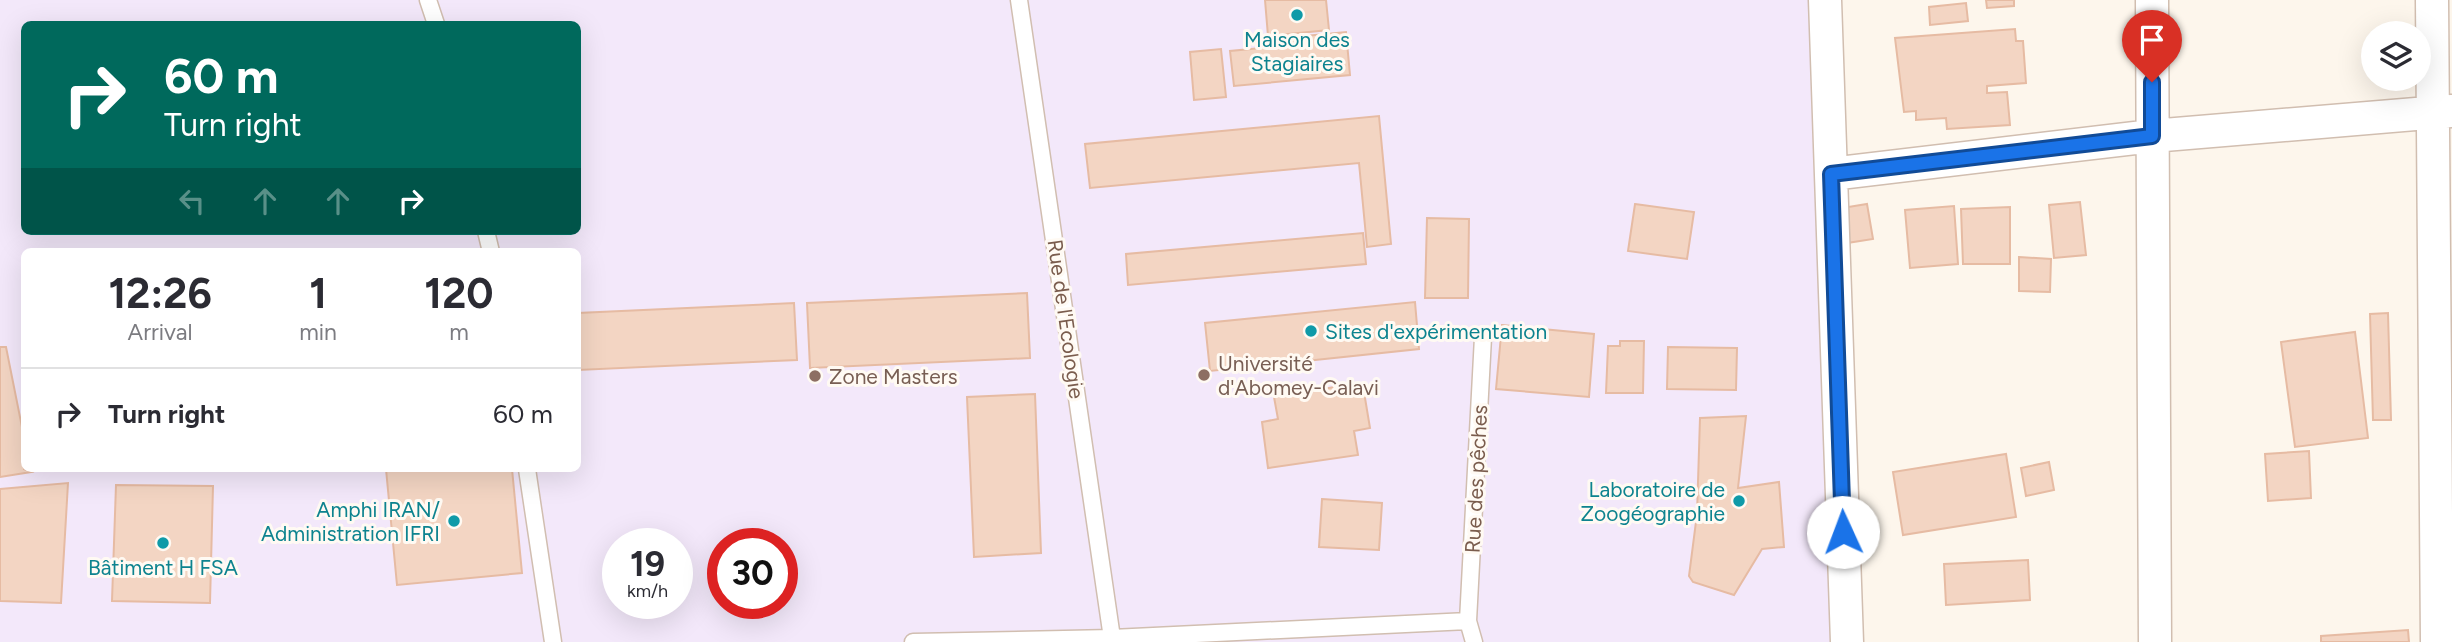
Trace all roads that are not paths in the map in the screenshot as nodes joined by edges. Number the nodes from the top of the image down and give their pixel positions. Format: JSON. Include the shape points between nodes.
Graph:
{"nodes":[{"id":1,"x":428,"y":0,"type":"edge"},
{"id":2,"x":1019,"y":0,"type":"edge"},
{"id":3,"x":1825,"y":0,"type":"edge"},
{"id":4,"x":2152,"y":0,"type":"edge"},
{"id":5,"x":2432,"y":0,"type":"edge"},
{"id":6,"x":435,"y":21,"type":"edge"},
{"id":7,"x":2442,"y":111,"type":"edge"},
{"id":8,"x":2152,"y":136,"type":"junction"},
{"id":9,"x":1831,"y":174,"type":"junction"},
{"id":10,"x":1483,"y":337,"type":"dead end"},
{"id":11,"x":527,"y":472,"type":"edge"},
{"id":12,"x":1468,"y":621,"type":"junction"},
{"id":13,"x":1112,"y":638,"type":"junction"},
{"id":14,"x":553,"y":642,"type":"edge"},
{"id":15,"x":914,"y":642,"type":"edge"},
{"id":16,"x":1474,"y":642,"type":"edge"},
{"id":17,"x":1847,"y":642,"type":"edge"},
{"id":18,"x":2155,"y":642,"type":"edge"},
{"id":19,"x":2437,"y":642,"type":"edge"}],
"edges":[{"from":1,"to":6,"type":"lane"},
{"from":2,"to":13,"type":"lane","name":"Rue de l'Ecologie"},
{"from":3,"to":9,"type":"street"},
{"from":4,"to":8,"type":"street"},
{"from":5,"to":7,"type":"street"},
{"from":7,"to":8,"type":"street"},
{"from":7,"to":19,"type":"street"},
{"from":8,"to":9,"type":"street"},
{"from":8,"to":18,"type":"street"},
{"from":9,"to":17,"type":"street"},
{"from":10,"to":12,"type":"lane","name":"Rue des pêches"},
{"from":11,"to":14,"type":"lane"},
{"from":12,"to":13,"type":"lane"},
{"from":12,"to":16,"type":"lane","name":"Rue des pêches"},
{"from":13,"to":15,"type":"lane"}]}
